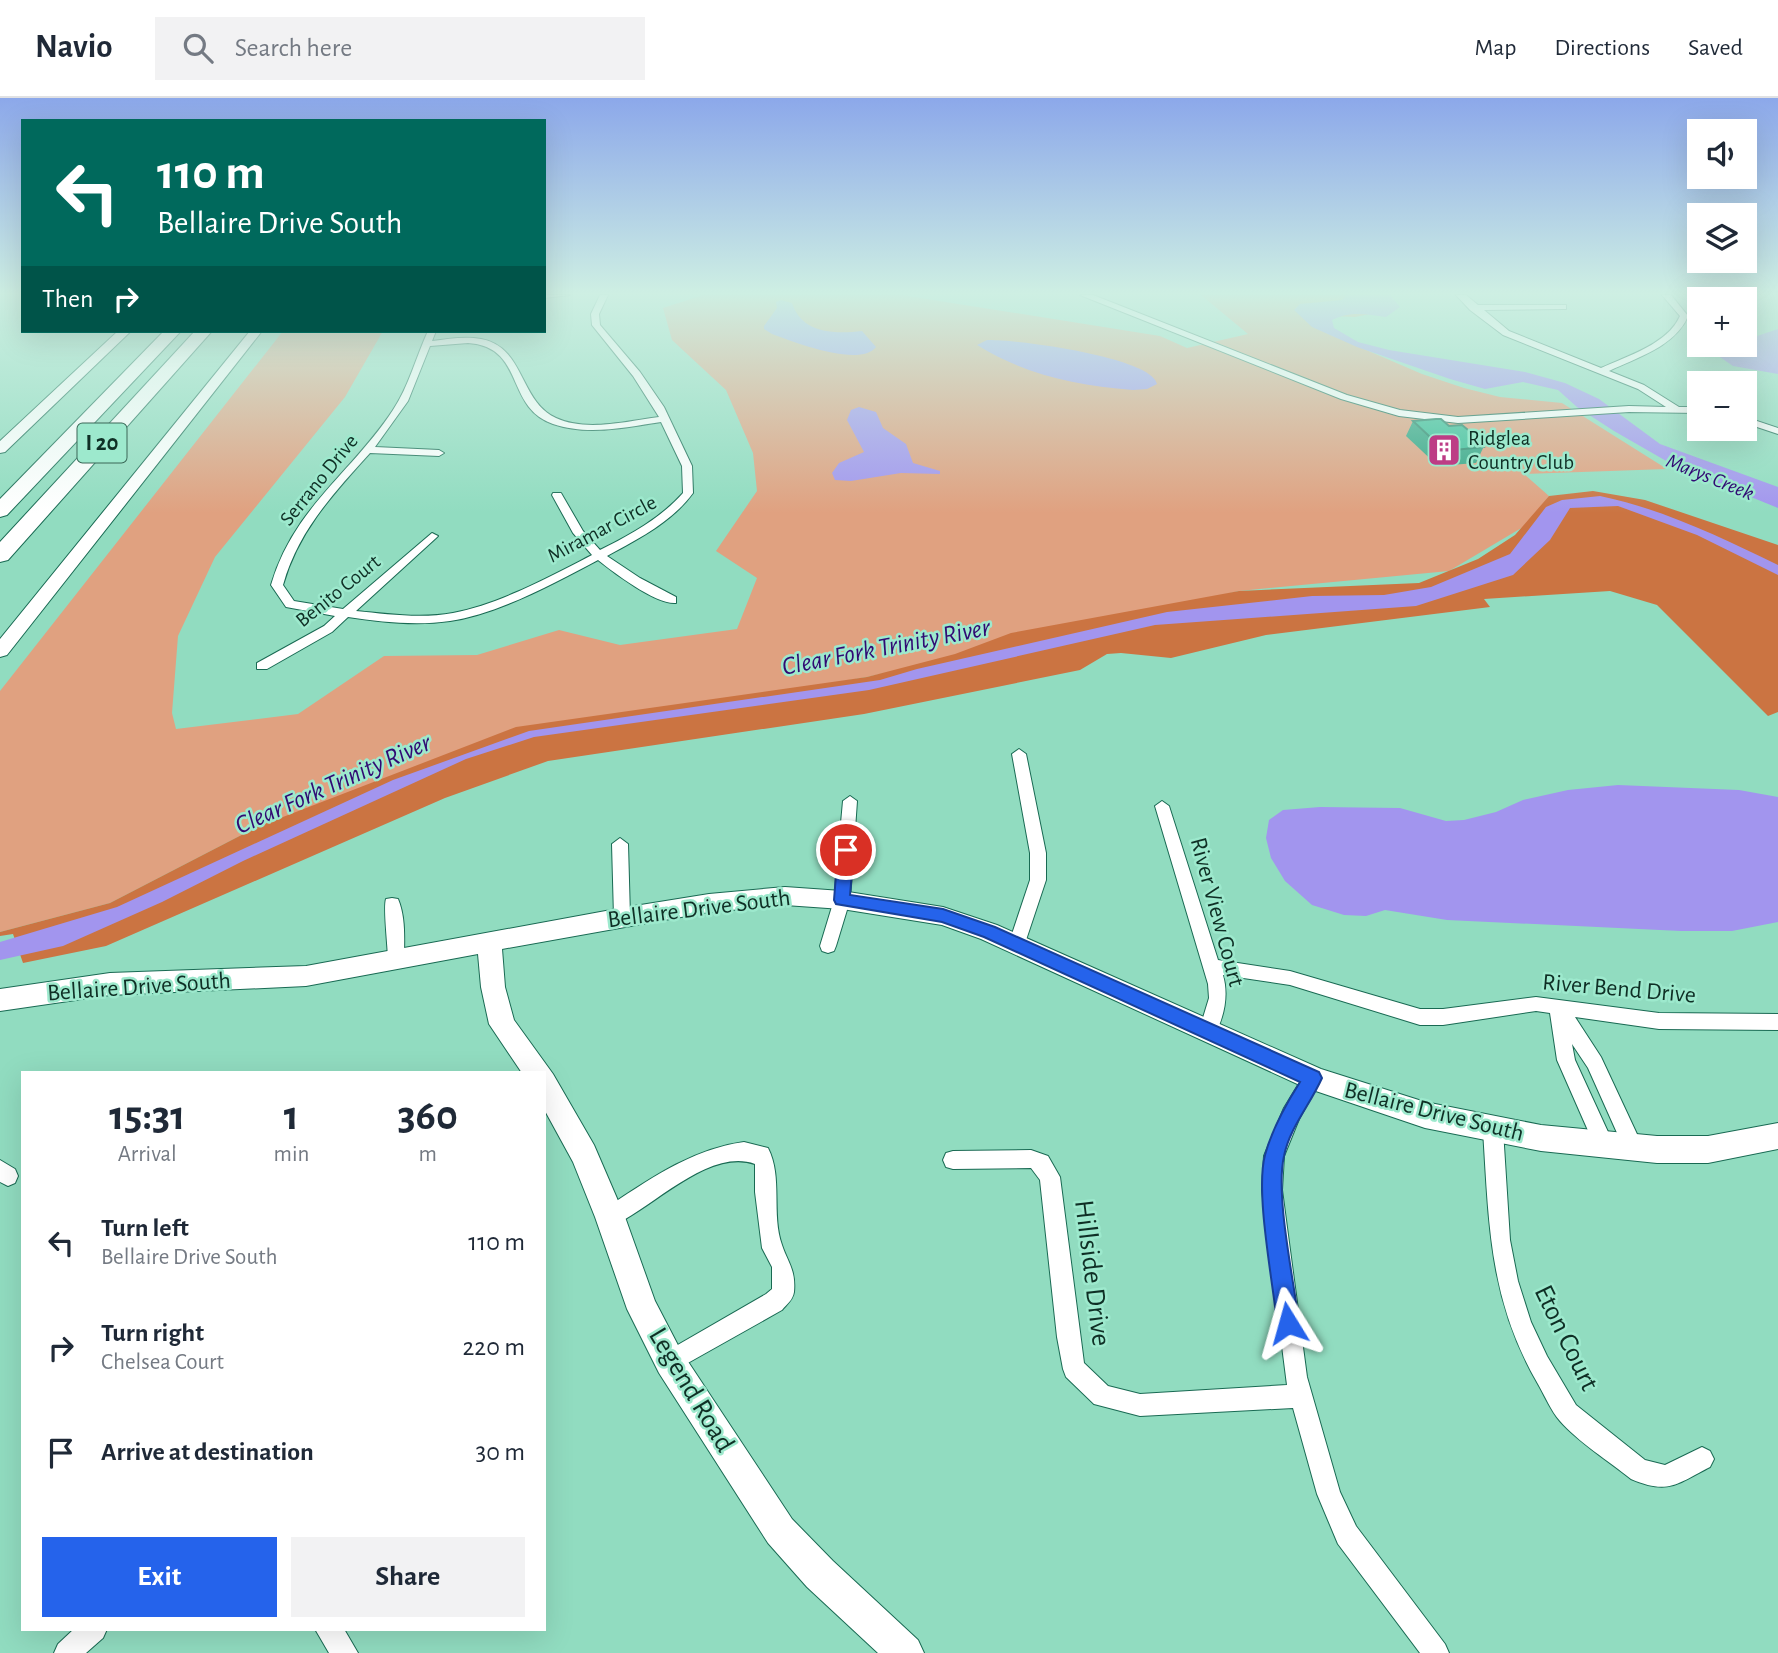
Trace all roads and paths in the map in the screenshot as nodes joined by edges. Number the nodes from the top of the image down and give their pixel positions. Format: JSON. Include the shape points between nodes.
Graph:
{"nodes":[{"id":1,"x":86,"y":368,"type":"edge"},
{"id":2,"x":138,"y":368,"type":"edge"},
{"id":3,"x":171,"y":368,"type":"edge"},
{"id":4,"x":227,"y":368,"type":"edge"},
{"id":5,"x":417,"y":368,"type":"edge"},
{"id":6,"x":514,"y":368,"type":"edge"},
{"id":7,"x":632,"y":368,"type":"edge"},
{"id":8,"x":1272,"y":368,"type":"edge"},
{"id":9,"x":1592,"y":368,"type":"edge"},
{"id":10,"x":1608,"y":368,"type":"edge"},
{"id":11,"x":1601,"y":371,"type":"junction"},
{"id":12,"x":1675,"y":408,"type":"junction"},
{"id":13,"x":1687,"y":409,"type":"edge"},
{"id":14,"x":664,"y":419,"type":"junction"},
{"id":15,"x":1757,"y":424,"type":"edge"},
{"id":16,"x":1778,"y":430,"type":"edge"},
{"id":17,"x":0,"y":449,"type":"edge"},
{"id":18,"x":368,"y":450,"type":"junction"},
{"id":19,"x":439,"y":453,"type":"dead end"},
{"id":20,"x":556,"y":495,"type":"dead end"},
{"id":21,"x":0,"y":511,"type":"edge"},
{"id":22,"x":432,"y":536,"type":"dead end"},
{"id":23,"x":0,"y":555,"type":"edge"},
{"id":24,"x":601,"y":555,"type":"junction"},
{"id":25,"x":672,"y":600,"type":"dead end"},
{"id":26,"x":346,"y":613,"type":"junction"},
{"id":27,"x":0,"y":651,"type":"edge"},
{"id":28,"x":262,"y":666,"type":"dead end"},
{"id":29,"x":1019,"y":754,"type":"dead end"},
{"id":30,"x":850,"y":801,"type":"dead end"},
{"id":31,"x":1162,"y":806,"type":"dead end"},
{"id":32,"x":620,"y":844,"type":"dead end"},
{"id":33,"x":842,"y":900,"type":"junction"},
{"id":34,"x":392,"y":904,"type":"dead end"},
{"id":35,"x":622,"y":917,"type":"junction"},
{"id":36,"x":489,"y":942,"type":"junction"},
{"id":37,"x":1017,"y":943,"type":"junction"},
{"id":38,"x":828,"y":946,"type":"dead end"},
{"id":39,"x":396,"y":960,"type":"junction"},
{"id":40,"x":1211,"y":967,"type":"junction"},
{"id":41,"x":0,"y":1000,"type":"edge"},
{"id":42,"x":1558,"y":1005,"type":"junction"},
{"id":43,"x":1778,"y":1022,"type":"edge"},
{"id":44,"x":1208,"y":1031,"type":"junction"},
{"id":45,"x":536,"y":1071,"type":"edge"},
{"id":46,"x":1313,"y":1078,"type":"junction"},
{"id":47,"x":546,"y":1087,"type":"edge"},
{"id":48,"x":1493,"y":1130,"type":"junction"},
{"id":49,"x":1778,"y":1136,"type":"edge"},
{"id":50,"x":1604,"y":1145,"type":"junction"},
{"id":51,"x":1633,"y":1147,"type":"junction"},
{"id":52,"x":953,"y":1160,"type":"dead end"},
{"id":53,"x":610,"y":1217,"type":"junction"},
{"id":54,"x":670,"y":1362,"type":"junction"},
{"id":55,"x":1301,"y":1396,"type":"junction"},
{"id":56,"x":1702,"y":1459,"type":"dead end"},
{"id":57,"x":92,"y":1631,"type":"edge"},
{"id":58,"x":329,"y":1631,"type":"edge"},
{"id":59,"x":67,"y":1653,"type":"edge"},
{"id":60,"x":345,"y":1653,"type":"edge"},
{"id":61,"x":905,"y":1653,"type":"edge"},
{"id":62,"x":1436,"y":1653,"type":"edge"}],
"edges":[{"from":1,"to":17,"type":"street"},
{"from":2,"to":21,"type":"highway","number":"I 20"},
{"from":3,"to":23,"type":"highway","number":"I 20"},
{"from":4,"to":27,"type":"street"},
{"from":5,"to":18,"type":"street","name":"Serrano Drive","via":[[399,408]]},
{"from":6,"to":14,"type":"street","via":[[529,402],[555,422],[597,427]]},
{"from":7,"to":14,"type":"street","name":"Miramar Circle"},
{"from":8,"to":12,"type":"street","via":[[1380,409],[1445,420]]},
{"from":9,"to":11,"type":"street"},
{"from":10,"to":11,"type":"street"},
{"from":11,"to":12,"type":"street","via":[[1641,387]]},
{"from":12,"to":13,"type":"street"},
{"from":14,"to":24,"type":"street","name":"Miramar Circle","via":[[687,466],[686,500],[674,512]]},
{"from":15,"to":16,"type":"street"},
{"from":18,"to":19,"type":"street"},
{"from":18,"to":26,"type":"street","name":"Serrano Drive","via":[[301,528],[276,585],[290,604]]},
{"from":20,"to":24,"type":"street","via":[[582,538]]},
{"from":22,"to":26,"type":"street","name":"Benito Court"},
{"from":24,"to":25,"type":"street","via":[[639,584]]},
{"from":24,"to":26,"type":"street","name":"Miramar Circle","via":[[477,613],[439,619]]},
{"from":26,"to":28,"type":"street","name":"Benito Court","via":[[328,629]]},
{"from":29,"to":37,"type":"street","via":[[1038,853],[1038,880]]},
{"from":30,"to":33,"type":"street"},
{"from":31,"to":40,"type":"street","name":"River View Court"},
{"from":32,"to":35,"type":"street"},
{"from":33,"to":35,"type":"street","name":"Bellaire Drive South","via":[[785,896]]},
{"from":33,"to":37,"type":"street","name":"Bellaire Drive South","via":[[943,916]]},
{"from":33,"to":38,"type":"street"},
{"from":34,"to":39,"type":"street"},
{"from":35,"to":36,"type":"street","name":"Bellaire Drive South"},
{"from":36,"to":39,"type":"street","name":"Bellaire Drive South"},
{"from":36,"to":45,"type":"street","via":[[502,1024]]},
{"from":37,"to":44,"type":"street","name":"Bellaire Drive South"},
{"from":39,"to":41,"type":"street","name":"Bellaire Drive South","via":[[295,977],[110,984]]},
{"from":40,"to":42,"type":"street","name":"River Bend Drive","via":[[1270,974],[1420,1017]]},
{"from":40,"to":44,"type":"street","name":"River View Court","via":[[1218,998]]},
{"from":42,"to":43,"type":"street","name":"River Bend Drive","via":[[1659,1021]]},
{"from":42,"to":50,"type":"street","via":[[1566,1060]]},
{"from":42,"to":51,"type":"street","via":[[1595,1063]]},
{"from":44,"to":46,"type":"street","name":"Bellaire Drive South"},
{"from":46,"to":48,"type":"street","name":"Bellaire Drive South","via":[[1357,1096]]},
{"from":46,"to":55,"type":"street","via":[[1291,1114],[1274,1156],[1272,1190]]},
{"from":47,"to":53,"type":"street","name":"Legend Road","via":[[584,1154]]},
{"from":48,"to":50,"type":"street","name":"Bellaire Drive South"},
{"from":48,"to":56,"type":"street","name":"Eton Court","via":[[1507,1282],[1539,1364],[1568,1413],[1639,1471],[1666,1477]]},
{"from":49,"to":51,"type":"street","name":"Bellaire Drive South","via":[[1721,1148]]},
{"from":50,"to":51,"type":"street","name":"Bellaire Drive South"},
{"from":52,"to":55,"type":"street","name":"Hillside Drive","via":[[1031,1159],[1041,1163],[1050,1177],[1074,1368],[1102,1396],[1140,1405]]},
{"from":53,"to":54,"type":"street","name":"Legend Road","via":[[642,1309]]},
{"from":53,"to":54,"type":"street","via":[[701,1162],[731,1152],[755,1152],[765,1163],[772,1248],[782,1265],[783,1293]]},
{"from":54,"to":61,"type":"street","name":"Legend Road","via":[[780,1531]]},
{"from":55,"to":62,"type":"street","via":[[1329,1494],[1347,1535]]},
{"from":57,"to":59,"type":"street"},
{"from":58,"to":60,"type":"street"}]}
